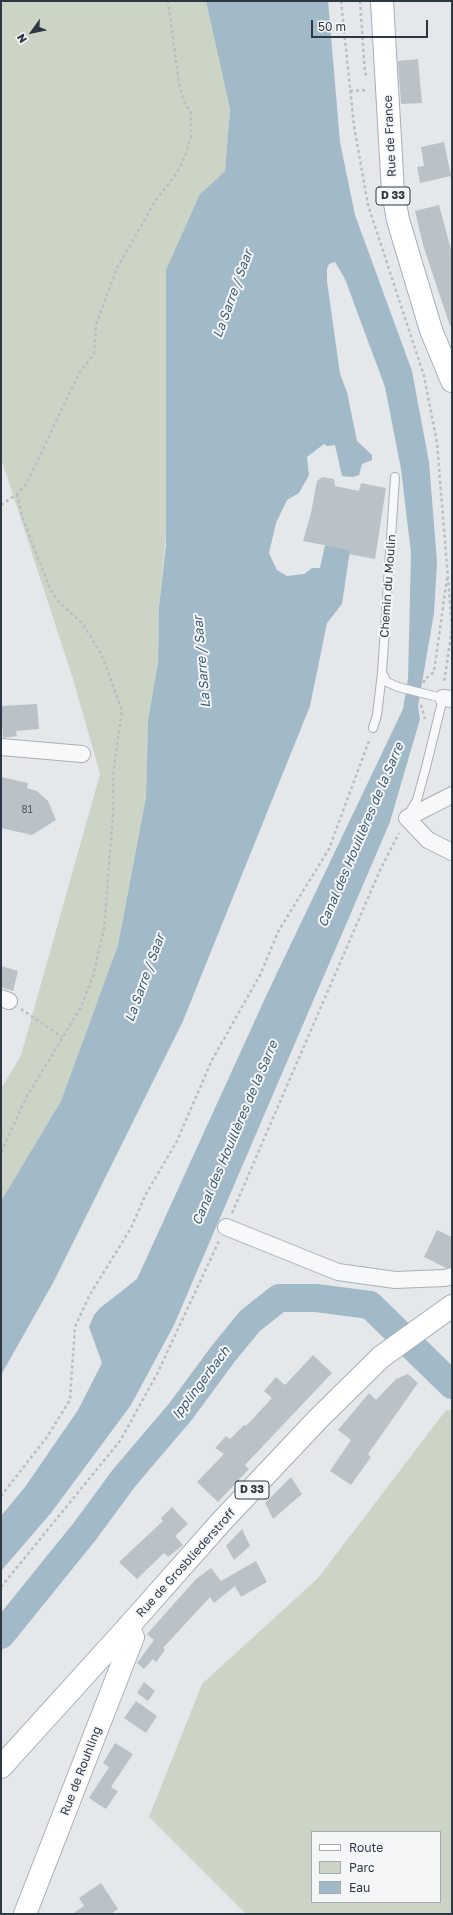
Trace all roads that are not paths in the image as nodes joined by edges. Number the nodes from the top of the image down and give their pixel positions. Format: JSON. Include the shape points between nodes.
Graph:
{"nodes":[{"id":1,"x":382,"y":1,"type":"edge"},
{"id":2,"x":448,"y":359,"type":"edge"},
{"id":3,"x":452,"y":381,"type":"edge"},
{"id":4,"x":395,"y":477,"type":"dead end"},
{"id":5,"x":382,"y":673,"type":"junction"},
{"id":6,"x":443,"y":697,"type":"edge"},
{"id":7,"x":373,"y":728,"type":"road end"},
{"id":8,"x":1,"y":747,"type":"edge"},
{"id":9,"x":82,"y":754,"type":"dead end"},
{"id":10,"x":452,"y":795,"type":"edge"},
{"id":11,"x":407,"y":818,"type":"junction"},
{"id":12,"x":447,"y":849,"type":"edge"},
{"id":13,"x":226,"y":1227,"type":"dead end"},
{"id":14,"x":452,"y":1276,"type":"edge"},
{"id":15,"x":452,"y":1306,"type":"edge"},
{"id":16,"x":128,"y":1627,"type":"junction"},
{"id":17,"x":1,"y":1768,"type":"edge"},
{"id":18,"x":25,"y":1914,"type":"edge"}],
"edges":[{"from":1,"to":2,"type":"main road","name":"Rue de France","number":"D 33","via":[[393,192],[398,220],[431,330]]},
{"from":2,"to":3,"type":"main road","name":"Rue de France","number":"D 33"},
{"from":4,"to":5,"type":"lane","name":"Chemin du Moulin"},
{"from":5,"to":6,"type":"lane","bridge":true,"via":[[387,682],[398,687]]},
{"from":5,"to":7,"type":"lane","name":"Chemin du Moulin"},
{"from":6,"to":11,"type":"lane","via":[[417,800]]},
{"from":8,"to":9,"type":"street"},
{"from":10,"to":11,"type":"street"},
{"from":11,"to":12,"type":"street","via":[[428,840]]},
{"from":13,"to":14,"type":"street","via":[[338,1272],[395,1280]]},
{"from":15,"to":16,"type":"main road","name":"Rue de Grosbliederstroff","number":"D 33","via":[[381,1357],[318,1419],[221,1522]]},
{"from":16,"to":17,"type":"main road","name":"Rue de Grosbliederstroff","number":"D 33"},
{"from":16,"to":18,"type":"main road","name":"Rue de Rouhling","via":[[133,1637]]}]}
